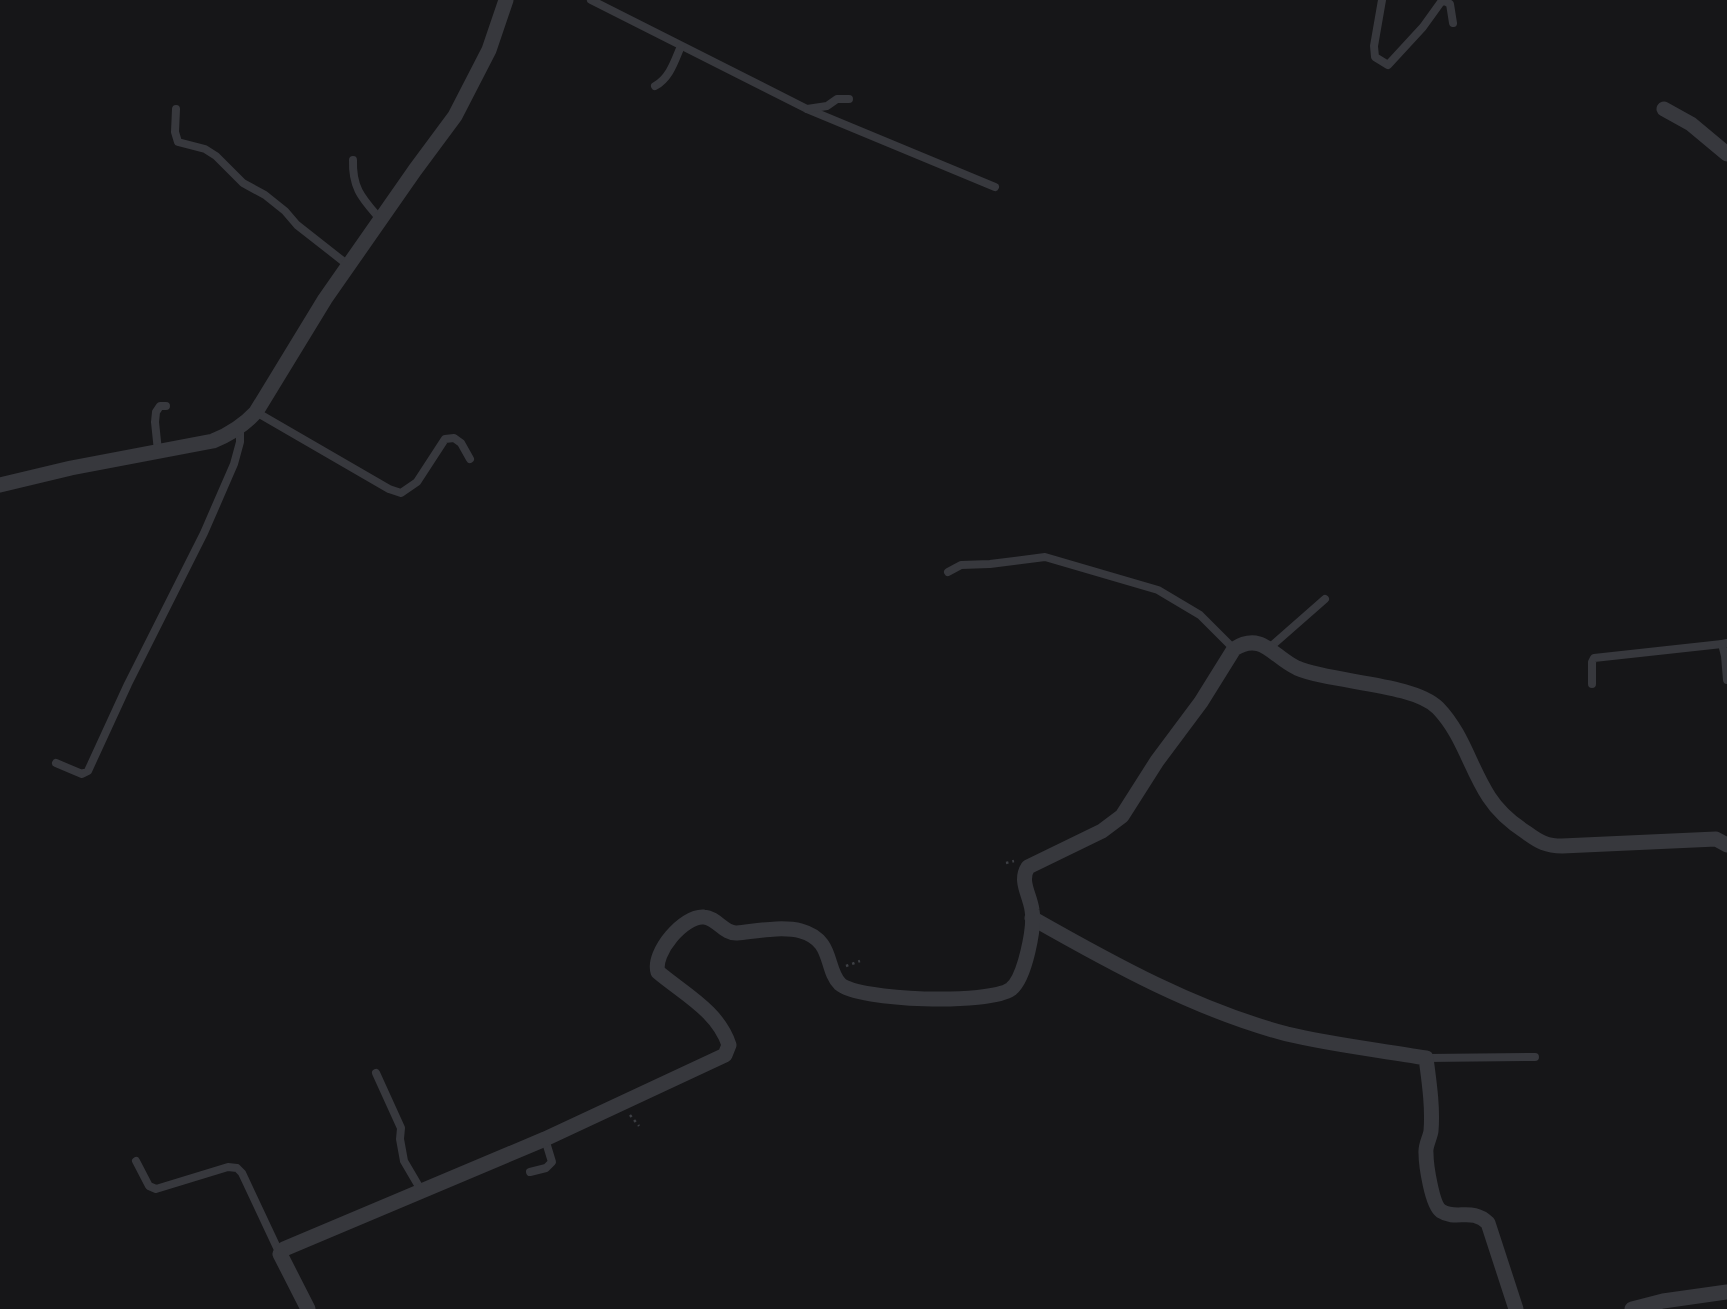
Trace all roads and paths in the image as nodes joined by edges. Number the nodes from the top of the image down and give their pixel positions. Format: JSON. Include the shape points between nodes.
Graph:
{"nodes":[{"id":1,"x":506,"y":0,"type":"edge"},
{"id":2,"x":591,"y":0,"type":"edge"},
{"id":3,"x":1382,"y":0,"type":"edge"},
{"id":4,"x":1452,"y":23,"type":"dead end"},
{"id":5,"x":681,"y":46,"type":"junction"},
{"id":6,"x":655,"y":86,"type":"dead end"},
{"id":7,"x":849,"y":99,"type":"dead end"},
{"id":8,"x":176,"y":109,"type":"dead end"},
{"id":9,"x":807,"y":109,"type":"junction"},
{"id":10,"x":1664,"y":109,"type":"dead end"},
{"id":11,"x":1727,"y":154,"type":"edge"},
{"id":12,"x":353,"y":160,"type":"dead end"},
{"id":13,"x":995,"y":187,"type":"dead end"},
{"id":14,"x":380,"y":219,"type":"junction"},
{"id":15,"x":348,"y":265,"type":"junction"},
{"id":16,"x":166,"y":406,"type":"dead end"},
{"id":17,"x":256,"y":412,"type":"junction"},
{"id":18,"x":240,"y":428,"type":"junction"},
{"id":19,"x":158,"y":451,"type":"junction"},
{"id":20,"x":470,"y":459,"type":"dead end"},
{"id":21,"x":0,"y":485,"type":"edge"},
{"id":22,"x":948,"y":572,"type":"dead end"},
{"id":23,"x":1325,"y":599,"type":"dead end"},
{"id":24,"x":1724,"y":644,"type":"edge"},
{"id":25,"x":1268,"y":649,"type":"junction"},
{"id":26,"x":1234,"y":650,"type":"junction"},
{"id":27,"x":1727,"y":680,"type":"edge"},
{"id":28,"x":1592,"y":684,"type":"dead end"},
{"id":29,"x":56,"y":763,"type":"dead end"},
{"id":30,"x":1726,"y":841,"type":"edge"},
{"id":31,"x":1032,"y":918,"type":"junction"},
{"id":32,"x":1535,"y":1057,"type":"dead end"},
{"id":33,"x":1426,"y":1058,"type":"junction"},
{"id":34,"x":376,"y":1073,"type":"dead end"},
{"id":35,"x":545,"y":1139,"type":"junction"},
{"id":36,"x":136,"y":1161,"type":"dead end"},
{"id":37,"x":530,"y":1172,"type":"dead end"},
{"id":38,"x":421,"y":1190,"type":"junction"},
{"id":39,"x":280,"y":1254,"type":"junction"},
{"id":40,"x":1727,"y":1292,"type":"edge"},
{"id":41,"x":308,"y":1309,"type":"edge"},
{"id":42,"x":1516,"y":1309,"type":"edge"},
{"id":43,"x":1632,"y":1309,"type":"edge"}],
"edges":[{"from":1,"to":14,"type":"street","via":[[489,50],[455,116]]},
{"from":2,"to":5,"type":"lane"},
{"from":3,"to":4,"type":"lane","via":[[1374,46],[1376,57],[1388,65],[1441,2],[1450,4]]},
{"from":5,"to":6,"type":"lane","via":[[670,71]]},
{"from":5,"to":9,"type":"lane"},
{"from":7,"to":9,"type":"lane","via":[[837,98],[827,106]]},
{"from":8,"to":15,"type":"lane","via":[[178,142],[205,149],[216,156],[243,183],[265,195]]},
{"from":9,"to":13,"type":"lane"},
{"from":10,"to":11,"type":"street","via":[[1691,124]]},
{"from":12,"to":14,"type":"lane","via":[[355,186]]},
{"from":14,"to":15,"type":"street"},
{"from":15,"to":17,"type":"street"},
{"from":16,"to":19,"type":"lane","via":[[160,406],[156,412]]},
{"from":17,"to":18,"type":"street"},
{"from":17,"to":20,"type":"lane","via":[[388,490],[402,494],[417,482],[445,439],[454,438],[461,443]]},
{"from":18,"to":19,"type":"street","via":[[213,441]]},
{"from":18,"to":29,"type":"lane","via":[[234,464],[204,534],[88,771],[82,774]]},
{"from":19,"to":21,"type":"street"},
{"from":22,"to":26,"type":"lane","via":[[961,565],[1045,557],[1158,590],[1200,616]]},
{"from":23,"to":25,"type":"lane"},
{"from":24,"to":27,"type":"lane"},
{"from":24,"to":28,"type":"lane","via":[[1594,658]]},
{"from":25,"to":26,"type":"street","via":[[1254,642]]},
{"from":25,"to":30,"type":"street","via":[[1297,668],[1405,692],[1430,701],[1462,740],[1490,800],[1516,826],[1540,843],[1562,846],[1716,838]]},
{"from":26,"to":31,"type":"street","via":[[1122,816],[1102,831],[1028,867],[1024,881]]},
{"from":31,"to":33,"type":"street","via":[[1122,970],[1214,1009],[1287,1034]]},
{"from":31,"to":35,"type":"street","via":[[1028,955],[1018,980],[1011,988],[998,995],[956,1000],[848,988],[835,977],[826,950],[808,934],[793,930],[735,934],[710,918],[693,919],[667,941],[656,967],[714,1018],[726,1039],[728,1050],[673,1080]]},
{"from":32,"to":33,"type":"lane"},
{"from":33,"to":42,"type":"street","via":[[1431,1131],[1425,1151],[1434,1204],[1448,1214],[1473,1214],[1488,1223]]},
{"from":34,"to":38,"type":"lane","via":[[401,1128],[404,1161]]},
{"from":35,"to":37,"type":"lane","via":[[552,1162],[546,1168]]},
{"from":35,"to":38,"type":"street"},
{"from":36,"to":39,"type":"lane","via":[[149,1186],[156,1189],[228,1167],[237,1168]]},
{"from":38,"to":39,"type":"street","via":[[304,1238]]},
{"from":39,"to":41,"type":"street"},
{"from":40,"to":43,"type":"street"}]}
